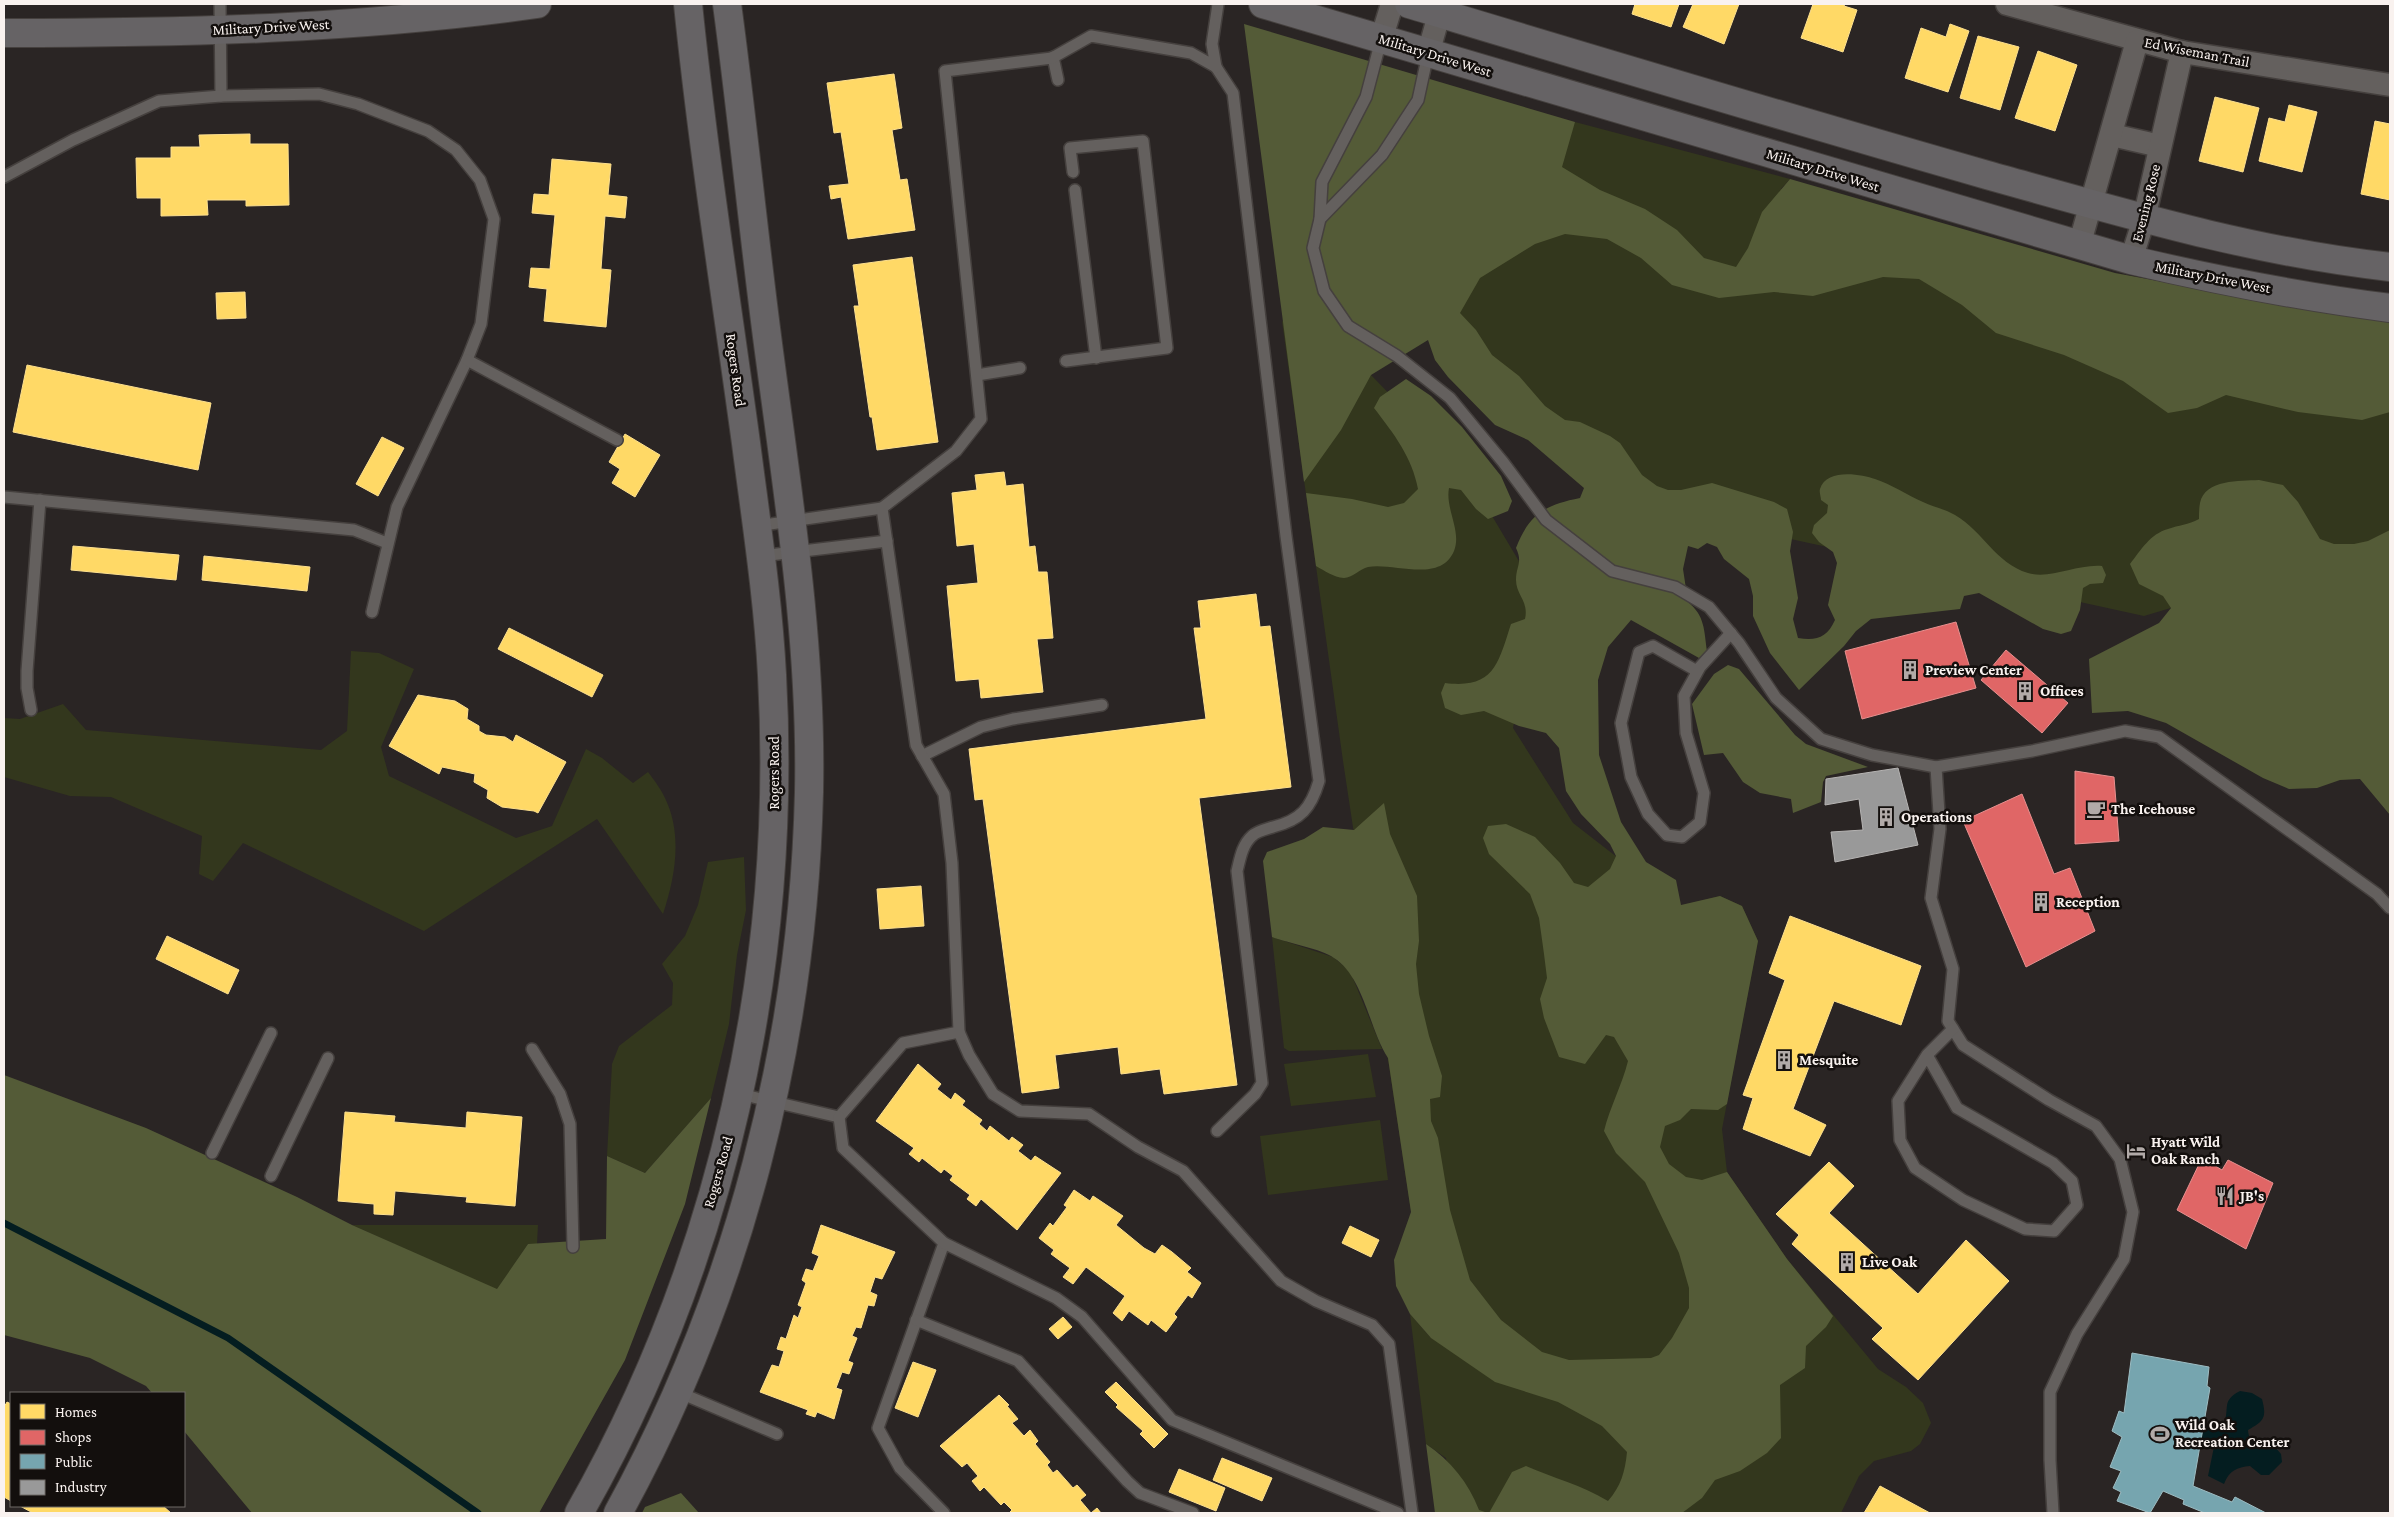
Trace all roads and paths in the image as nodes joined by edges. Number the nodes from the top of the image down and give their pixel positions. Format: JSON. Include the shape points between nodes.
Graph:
{"nodes":[{"id":1,"x":220,"y":4,"type":"edge"},
{"id":2,"x":537,"y":4,"type":"edge"},
{"id":3,"x":688,"y":4,"type":"edge"},
{"id":4,"x":727,"y":4,"type":"edge"},
{"id":5,"x":1218,"y":4,"type":"edge"},
{"id":6,"x":1263,"y":4,"type":"edge"},
{"id":7,"x":1392,"y":4,"type":"edge"},
{"id":8,"x":1409,"y":4,"type":"edge"},
{"id":9,"x":2007,"y":4,"type":"edge"},
{"id":10,"x":1441,"y":8,"type":"edge"},
{"id":11,"x":220,"y":31,"type":"junction"},
{"id":12,"x":4,"y":33,"type":"edge"},
{"id":13,"x":1381,"y":40,"type":"junction"},
{"id":14,"x":2137,"y":40,"type":"junction"},
{"id":15,"x":2182,"y":52,"type":"junction"},
{"id":16,"x":1428,"y":54,"type":"junction"},
{"id":17,"x":1053,"y":58,"type":"junction"},
{"id":18,"x":1216,"y":67,"type":"junction"},
{"id":19,"x":1058,"y":80,"type":"dead end"},
{"id":20,"x":2390,"y":85,"type":"edge"},
{"id":21,"x":222,"y":96,"type":"junction"},
{"id":22,"x":2112,"y":135,"type":"junction"},
{"id":23,"x":2160,"y":146,"type":"junction"},
{"id":24,"x":1073,"y":172,"type":"dead end"},
{"id":25,"x":4,"y":177,"type":"edge"},
{"id":26,"x":1075,"y":190,"type":"dead end"},
{"id":27,"x":2092,"y":204,"type":"junction"},
{"id":28,"x":1320,"y":219,"type":"junction"},
{"id":29,"x":2144,"y":219,"type":"junction"},
{"id":30,"x":2079,"y":246,"type":"junction"},
{"id":31,"x":2131,"y":260,"type":"junction"},
{"id":32,"x":2390,"y":267,"type":"edge"},
{"id":33,"x":2390,"y":308,"type":"edge"},
{"id":34,"x":1096,"y":358,"type":"junction"},
{"id":35,"x":467,"y":360,"type":"junction"},
{"id":36,"x":1066,"y":361,"type":"dead end"},
{"id":37,"x":1020,"y":368,"type":"dead end"},
{"id":38,"x":977,"y":375,"type":"junction"},
{"id":39,"x":617,"y":440,"type":"dead end"},
{"id":40,"x":4,"y":497,"type":"edge"},
{"id":41,"x":40,"y":500,"type":"junction"},
{"id":42,"x":882,"y":508,"type":"junction"},
{"id":43,"x":792,"y":520,"type":"junction"},
{"id":44,"x":757,"y":526,"type":"junction"},
{"id":45,"x":887,"y":541,"type":"junction"},
{"id":46,"x":387,"y":543,"type":"junction"},
{"id":47,"x":795,"y":552,"type":"junction"},
{"id":48,"x":761,"y":556,"type":"junction"},
{"id":49,"x":372,"y":612,"type":"dead end"},
{"id":50,"x":1731,"y":633,"type":"junction"},
{"id":51,"x":1697,"y":671,"type":"junction"},
{"id":52,"x":1102,"y":705,"type":"dead end"},
{"id":53,"x":31,"y":710,"type":"dead end"},
{"id":54,"x":922,"y":756,"type":"junction"},
{"id":55,"x":1936,"y":767,"type":"junction"},
{"id":56,"x":2390,"y":908,"type":"edge"},
{"id":57,"x":1953,"y":1028,"type":"junction"},
{"id":58,"x":959,"y":1032,"type":"junction"},
{"id":59,"x":271,"y":1033,"type":"dead end"},
{"id":60,"x":532,"y":1049,"type":"dead end"},
{"id":61,"x":1928,"y":1055,"type":"junction"},
{"id":62,"x":328,"y":1058,"type":"dead end"},
{"id":63,"x":740,"y":1094,"type":"junction"},
{"id":64,"x":771,"y":1101,"type":"junction"},
{"id":65,"x":839,"y":1117,"type":"junction"},
{"id":66,"x":1217,"y":1131,"type":"dead end"},
{"id":67,"x":212,"y":1153,"type":"dead end"},
{"id":68,"x":271,"y":1176,"type":"dead end"},
{"id":69,"x":944,"y":1243,"type":"junction"},
{"id":70,"x":573,"y":1247,"type":"dead end"},
{"id":71,"x":916,"y":1320,"type":"junction"},
{"id":72,"x":678,"y":1392,"type":"junction"},
{"id":73,"x":777,"y":1434,"type":"dead end"},
{"id":74,"x":579,"y":1513,"type":"edge"},
{"id":75,"x":618,"y":1513,"type":"edge"},
{"id":76,"x":944,"y":1513,"type":"edge"},
{"id":77,"x":1193,"y":1513,"type":"edge"},
{"id":78,"x":1398,"y":1513,"type":"edge"},
{"id":79,"x":1412,"y":1513,"type":"edge"},
{"id":80,"x":2053,"y":1513,"type":"edge"}],
"edges":[{"from":1,"to":11,"type":"lane"},
{"from":2,"to":11,"type":"main road","name":"Military Drive West","via":[[437,17]]},
{"from":3,"to":44,"type":"main road","name":"Rogers Road"},
{"from":4,"to":43,"type":"main road"},
{"from":5,"to":18,"type":"lane","via":[[1212,44]]},
{"from":6,"to":13,"type":"main road","name":"Military Drive West"},
{"from":7,"to":13,"type":"street"},
{"from":8,"to":10,"type":"main road"},
{"from":9,"to":14,"type":"street","name":"Ed Wiseman Trail"},
{"from":10,"to":16,"type":"street"},
{"from":10,"to":27,"type":"main road","via":[[1910,153]]},
{"from":11,"to":12,"type":"main road","name":"Military Drive West"},
{"from":11,"to":21,"type":"lane"},
{"from":13,"to":16,"type":"main road","name":"Military Drive West"},
{"from":13,"to":28,"type":"lane","via":[[1366,97],[1322,182]]},
{"from":14,"to":15,"type":"street","name":"Ed Wiseman Trail"},
{"from":14,"to":22,"type":"street"},
{"from":15,"to":20,"type":"street","name":"Ed Wiseman Trail"},
{"from":15,"to":23,"type":"street","name":"Evening Rose"},
{"from":16,"to":28,"type":"lane","via":[[1418,100],[1382,156]]},
{"from":16,"to":30,"type":"main road","name":"Military Drive West"},
{"from":17,"to":18,"type":"lane","via":[[1091,36],[1191,53]]},
{"from":17,"to":19,"type":"lane"},
{"from":17,"to":38,"type":"lane","via":[[945,71]]},
{"from":18,"to":66,"type":"lane","via":[[1233,93],[1319,781],[1314,799],[1305,810],[1290,823],[1253,835],[1243,848],[1237,871],[1262,1083]]},
{"from":21,"to":25,"type":"lane","via":[[159,101],[73,140]]},
{"from":21,"to":35,"type":"lane","via":[[320,94],[358,104],[428,131],[456,150],[480,180],[494,219],[481,324]]},
{"from":22,"to":23,"type":"street","name":"Evening Rose"},
{"from":22,"to":27,"type":"street"},
{"from":23,"to":29,"type":"street","name":"Evening Rose"},
{"from":24,"to":34,"type":"lane","via":[[1070,148],[1143,141],[1168,348]]},
{"from":26,"to":34,"type":"lane"},
{"from":27,"to":29,"type":"main road"},
{"from":27,"to":30,"type":"street"},
{"from":28,"to":50,"type":"lane","via":[[1313,248],[1324,291],[1348,326],[1397,356],[1450,398],[1546,520],[1612,571],[1675,587],[1709,606]]},
{"from":29,"to":31,"type":"street","name":"Evening Rose"},
{"from":29,"to":32,"type":"main road","via":[[2336,261]]},
{"from":30,"to":31,"type":"main road","name":"Military Drive West"},
{"from":31,"to":33,"type":"main road","name":"Military Drive West","via":[[2326,300]]},
{"from":34,"to":36,"type":"lane"},
{"from":35,"to":39,"type":"lane"},
{"from":35,"to":46,"type":"lane","via":[[397,507]]},
{"from":37,"to":38,"type":"lane"},
{"from":38,"to":42,"type":"lane","via":[[982,419],[956,451]]},
{"from":40,"to":41,"type":"lane"},
{"from":41,"to":46,"type":"lane","via":[[354,530]]},
{"from":41,"to":53,"type":"lane","via":[[27,671]]},
{"from":42,"to":43,"type":"lane"},
{"from":42,"to":45,"type":"lane"},
{"from":43,"to":44,"type":"lane"},
{"from":43,"to":47,"type":"main road"},
{"from":44,"to":48,"type":"main road","name":"Rogers Road"},
{"from":45,"to":47,"type":"lane"},
{"from":45,"to":54,"type":"lane","via":[[916,745]]},
{"from":46,"to":49,"type":"lane"},
{"from":47,"to":48,"type":"lane"},
{"from":47,"to":64,"type":"main road","via":[[807,690],[809,794],[796,959]]},
{"from":48,"to":63,"type":"main road","name":"Rogers Road","via":[[772,674],[774,809],[761,975]]},
{"from":50,"to":51,"type":"lane"},
{"from":50,"to":55,"type":"lane","via":[[1776,698],[1821,739],[1872,755]]},
{"from":51,"to":51,"type":"lane","via":[[1684,696],[1686,733],[1704,794],[1700,822],[1682,837],[1667,835],[1648,814],[1631,777],[1621,723],[1639,652],[1652,646]]},
{"from":52,"to":54,"type":"lane","via":[[981,727]]},
{"from":54,"to":58,"type":"lane","via":[[944,794],[952,863]]},
{"from":55,"to":56,"type":"lane","via":[[2125,731],[2159,737],[2377,894]]},
{"from":55,"to":57,"type":"lane","via":[[1940,829],[1931,898],[1953,969],[1948,1021]]},
{"from":57,"to":61,"type":"lane"},
{"from":57,"to":80,"type":"lane","via":[[1963,1045],[2048,1100],[2096,1126],[2120,1159],[2133,1212],[2124,1259],[2076,1334],[2050,1392]]},
{"from":58,"to":65,"type":"lane","via":[[903,1043]]},
{"from":58,"to":79,"type":"lane","via":[[993,1094],[1020,1111],[1089,1114],[1138,1147],[1184,1171],[1281,1281],[1316,1301],[1372,1325],[1389,1344]]},
{"from":59,"to":67,"type":"lane"},
{"from":60,"to":70,"type":"lane","via":[[560,1094],[570,1124]]},
{"from":61,"to":61,"type":"lane","via":[[1958,1108],[2053,1163],[2072,1181],[2077,1205],[2054,1231],[2025,1229],[1963,1200],[1915,1168],[1900,1140],[1898,1101]]},
{"from":62,"to":68,"type":"lane"},
{"from":63,"to":64,"type":"lane"},
{"from":63,"to":74,"type":"main road","name":"Rogers Road","via":[[711,1202],[658,1350],[610,1456]]},
{"from":64,"to":65,"type":"lane"},
{"from":64,"to":72,"type":"main road","via":[[758,1163],[733,1247]]},
{"from":65,"to":69,"type":"lane","via":[[842,1148]]},
{"from":69,"to":71,"type":"lane"},
{"from":69,"to":78,"type":"lane","via":[[1056,1298],[1082,1317],[1172,1420]]},
{"from":71,"to":76,"type":"lane","via":[[878,1428],[900,1468]]},
{"from":71,"to":77,"type":"lane","via":[[1018,1361],[1126,1482],[1140,1493]]},
{"from":72,"to":73,"type":"lane"},
{"from":72,"to":75,"type":"main road"}]}
